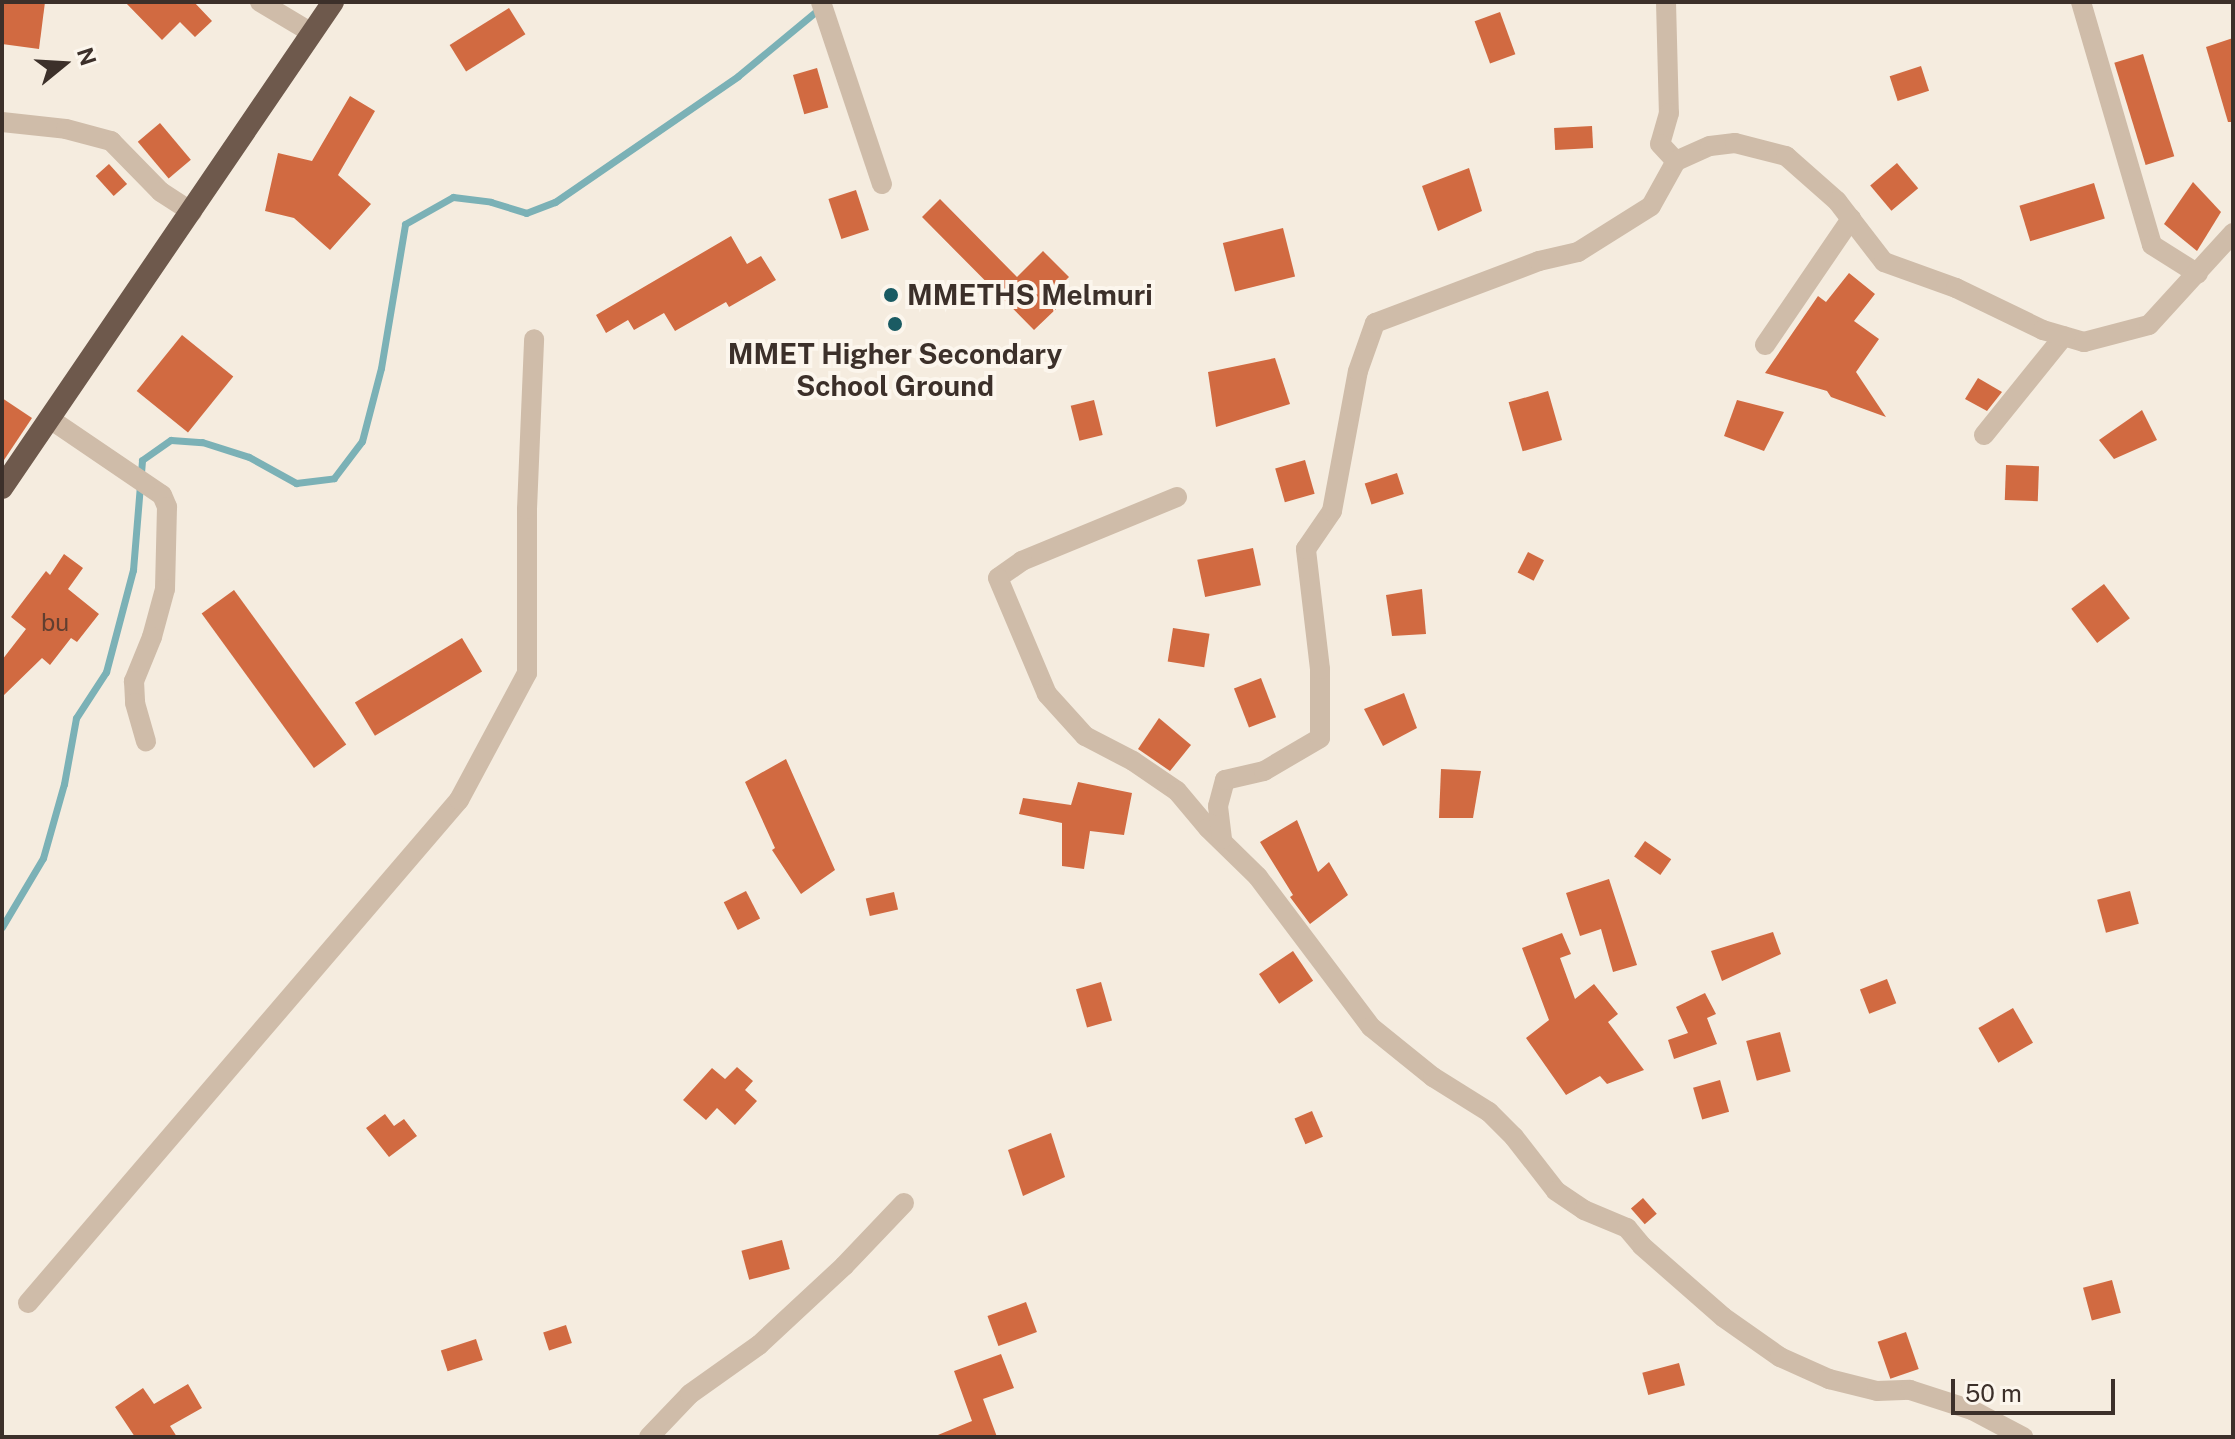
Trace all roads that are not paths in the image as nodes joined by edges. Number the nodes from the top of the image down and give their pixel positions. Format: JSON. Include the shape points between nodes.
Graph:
{"nodes":[{"id":1,"x":260,"y":2,"type":"edge"},
{"id":2,"x":333,"y":2,"type":"edge"},
{"id":3,"x":1666,"y":2,"type":"edge"},
{"id":4,"x":2081,"y":2,"type":"edge"},
{"id":5,"x":824,"y":11,"type":"edge"},
{"id":6,"x":312,"y":33,"type":"junction"},
{"id":7,"x":2,"y":122,"type":"edge"},
{"id":8,"x":1676,"y":161,"type":"junction"},
{"id":9,"x":882,"y":184,"type":"dead end"},
{"id":10,"x":192,"y":212,"type":"junction"},
{"id":11,"x":1851,"y":219,"type":"junction"},
{"id":12,"x":2233,"y":233,"type":"edge"},
{"id":13,"x":2198,"y":274,"type":"junction"},
{"id":14,"x":2064,"y":336,"type":"junction"},
{"id":15,"x":534,"y":339,"type":"dead end"},
{"id":16,"x":1765,"y":345,"type":"dead end"},
{"id":17,"x":50,"y":419,"type":"junction"},
{"id":18,"x":1984,"y":435,"type":"dead end"},
{"id":19,"x":6,"y":475,"type":"edge"},
{"id":20,"x":1177,"y":497,"type":"dead end"},
{"id":21,"x":146,"y":741,"type":"dead end"},
{"id":22,"x":1222,"y":839,"type":"junction"},
{"id":23,"x":904,"y":1203,"type":"dead end"},
{"id":24,"x":28,"y":1303,"type":"dead end"},
{"id":25,"x":649,"y":1437,"type":"edge"},
{"id":26,"x":2023,"y":1437,"type":"edge"}],
"edges":[{"from":1,"to":6,"type":"street"},
{"from":2,"to":6,"type":"highway"},
{"from":3,"to":8,"type":"street","via":[[1669,113],[1660,144]]},
{"from":4,"to":13,"type":"street","via":[[2152,245]]},
{"from":5,"to":9,"type":"street"},
{"from":6,"to":10,"type":"highway"},
{"from":7,"to":10,"type":"street","via":[[66,129],[111,141],[161,192]]},
{"from":8,"to":11,"type":"street","via":[[1710,146],[1735,143],[1786,156]]},
{"from":8,"to":22,"type":"street","via":[[1651,206],[1578,252],[1539,261],[1375,323],[1358,371],[1332,511],[1306,549],[1318,642],[1320,738],[1264,771],[1225,780],[1218,806]]},
{"from":10,"to":17,"type":"highway"},
{"from":11,"to":14,"type":"street","via":[[1884,262]]},
{"from":11,"to":16,"type":"street"},
{"from":12,"to":13,"type":"street"},
{"from":13,"to":14,"type":"street","via":[[2149,325],[2084,342]]},
{"from":14,"to":18,"type":"street"},
{"from":15,"to":24,"type":"street","via":[[527,673],[520,688],[459,800]]},
{"from":17,"to":19,"type":"highway"},
{"from":17,"to":21,"type":"street","via":[[162,495],[167,507],[165,589],[134,681]]},
{"from":20,"to":22,"type":"street","via":[[1022,561],[998,578],[1047,694],[1085,736],[1177,791]]},
{"from":22,"to":26,"type":"street","via":[[1258,877],[1371,1027],[1433,1077],[1489,1112],[1556,1191],[1627,1228],[1723,1317],[1780,1357],[1829,1379],[1877,1391],[1910,1390],[1972,1410]]},
{"from":23,"to":25,"type":"street","via":[[769,1335],[690,1394]]}]}
